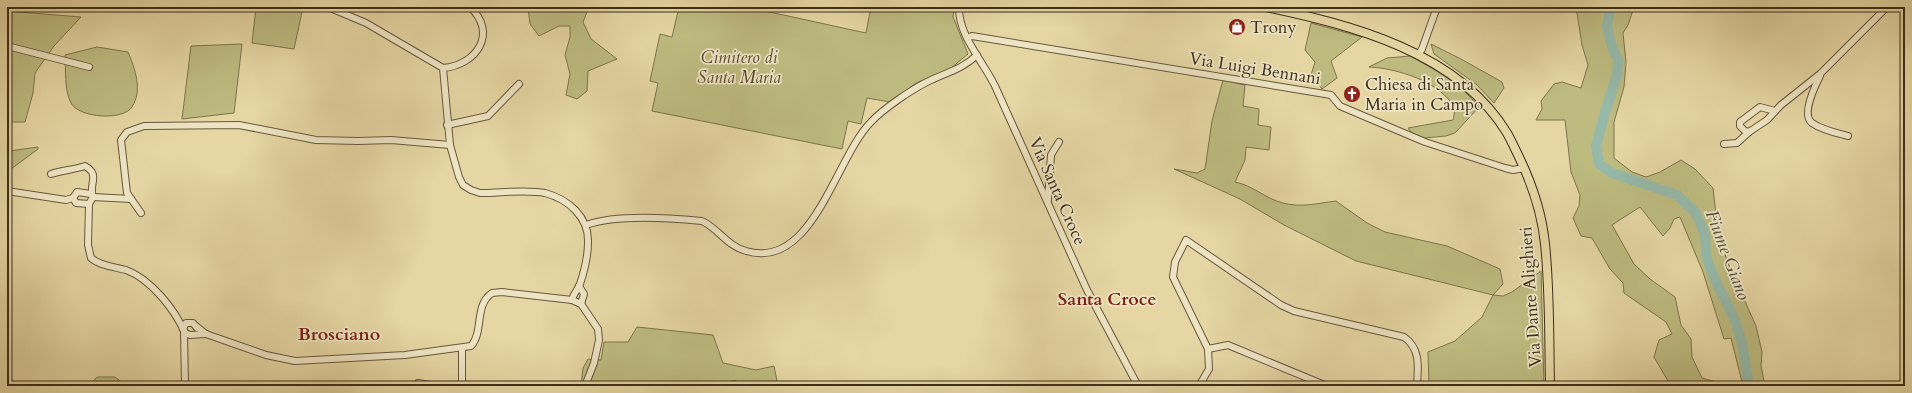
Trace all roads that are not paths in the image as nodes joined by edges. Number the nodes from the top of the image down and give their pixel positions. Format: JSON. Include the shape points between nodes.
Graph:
{"nodes":[{"id":1,"x":328,"y":7,"type":"edge"},
{"id":2,"x":470,"y":7,"type":"edge"},
{"id":3,"x":959,"y":7,"type":"edge"},
{"id":4,"x":1266,"y":7,"type":"edge"},
{"id":5,"x":1436,"y":7,"type":"edge"},
{"id":6,"x":1887,"y":7,"type":"edge"},
{"id":7,"x":1276,"y":8,"type":"edge"},
{"id":8,"x":967,"y":38,"type":"junction"},
{"id":9,"x":7,"y":46,"type":"edge"},
{"id":10,"x":977,"y":55,"type":"junction"},
{"id":11,"x":1418,"y":55,"type":"junction"},
{"id":12,"x":89,"y":68,"type":"dead end"},
{"id":13,"x":443,"y":68,"type":"junction"},
{"id":14,"x":1820,"y":74,"type":"junction"},
{"id":15,"x":519,"y":84,"type":"dead end"},
{"id":16,"x":1775,"y":111,"type":"junction"},
{"id":17,"x":447,"y":125,"type":"junction"},
{"id":18,"x":1749,"y":132,"type":"junction"},
{"id":19,"x":1848,"y":136,"type":"dead end"},
{"id":20,"x":1059,"y":142,"type":"dead end"},
{"id":21,"x":1724,"y":144,"type":"dead end"},
{"id":22,"x":450,"y":145,"type":"junction"},
{"id":23,"x":1524,"y":168,"type":"junction"},
{"id":24,"x":51,"y":174,"type":"dead end"},
{"id":25,"x":7,"y":191,"type":"edge"},
{"id":26,"x":92,"y":196,"type":"junction"},
{"id":27,"x":73,"y":198,"type":"junction"},
{"id":28,"x":131,"y":199,"type":"junction"},
{"id":29,"x":1048,"y":201,"type":"junction"},
{"id":30,"x":89,"y":204,"type":"junction"},
{"id":31,"x":141,"y":213,"type":"dead end"},
{"id":32,"x":586,"y":225,"type":"junction"},
{"id":33,"x":579,"y":286,"type":"junction"},
{"id":34,"x":572,"y":300,"type":"junction"},
{"id":35,"x":582,"y":304,"type":"junction"},
{"id":36,"x":177,"y":316,"type":"junction"},
{"id":37,"x":187,"y":322,"type":"junction"},
{"id":38,"x":196,"y":326,"type":"junction"},
{"id":39,"x":183,"y":330,"type":"junction"},
{"id":40,"x":206,"y":334,"type":"junction"},
{"id":41,"x":192,"y":335,"type":"junction"},
{"id":42,"x":184,"y":343,"type":"junction"},
{"id":43,"x":462,"y":348,"type":"junction"},
{"id":44,"x":1208,"y":349,"type":"junction"},
{"id":45,"x":418,"y":383,"type":"dead end"},
{"id":46,"x":185,"y":386,"type":"edge"},
{"id":47,"x":437,"y":386,"type":"edge"},
{"id":48,"x":462,"y":386,"type":"edge"},
{"id":49,"x":585,"y":386,"type":"edge"},
{"id":50,"x":1138,"y":386,"type":"edge"},
{"id":51,"x":1199,"y":386,"type":"edge"},
{"id":52,"x":1327,"y":386,"type":"edge"},
{"id":53,"x":1418,"y":386,"type":"edge"},
{"id":54,"x":1550,"y":386,"type":"edge"}],
"edges":[{"from":1,"to":13,"type":"street","via":[[366,23]]},
{"from":2,"to":13,"type":"street","via":[[477,14],[482,26],[480,46],[474,55],[462,63],[451,68]]},
{"from":3,"to":8,"type":"street","name":"Via Santa Croce","via":[[960,23]]},
{"from":4,"to":7,"type":"main road","name":"Via Dante Alighieri"},
{"from":5,"to":11,"type":"street"},
{"from":6,"to":14,"type":"street"},
{"from":7,"to":11,"type":"main road","name":"Via Dante Alighieri","via":[[1359,29]]},
{"from":8,"to":10,"type":"street","name":"Via Santa Croce"},
{"from":8,"to":23,"type":"street","name":"Via Luigi Bennani","via":[[972,36],[1331,95],[1340,106],[1425,142],[1505,168]]},
{"from":9,"to":12,"type":"street"},
{"from":10,"to":29,"type":"street","name":"Via Santa Croce","via":[[995,86]]},
{"from":10,"to":32,"type":"street","via":[[962,67],[917,87],[871,121],[855,143],[808,228],[787,247],[775,253],[747,252],[733,246],[713,226],[702,221],[623,219],[597,221]]},
{"from":11,"to":23,"type":"main road","name":"Via Dante Alighieri","via":[[1468,88],[1490,110],[1506,132]]},
{"from":13,"to":17,"type":"street"},
{"from":14,"to":16,"type":"street"},
{"from":14,"to":19,"type":"street","via":[[1812,93],[1808,118],[1821,128]]},
{"from":15,"to":17,"type":"street","via":[[488,116]]},
{"from":16,"to":18,"type":"street"},
{"from":16,"to":18,"type":"street","via":[[1760,107],[1740,122],[1740,126]]},
{"from":17,"to":22,"type":"street"},
{"from":18,"to":21,"type":"street","via":[[1737,143]]},
{"from":20,"to":29,"type":"street","via":[[1051,155]]},
{"from":22,"to":28,"type":"street","via":[[390,140],[316,140],[239,125],[144,126],[127,132],[121,140],[125,186]]},
{"from":22,"to":32,"type":"street","via":[[459,177],[463,185],[471,190],[480,194],[546,193],[573,208]]},
{"from":23,"to":54,"type":"main road","name":"Via Dante Alighieri","via":[[1536,200],[1545,242]]},
{"from":24,"to":26,"type":"street","via":[[85,166],[94,173]]},
{"from":25,"to":27,"type":"street","via":[[66,200]]},
{"from":26,"to":27,"type":"street","via":[[77,192]]},
{"from":26,"to":28,"type":"street"},
{"from":26,"to":30,"type":"street"},
{"from":27,"to":30,"type":"street","via":[[76,203]]},
{"from":28,"to":31,"type":"street"},
{"from":29,"to":50,"type":"street","name":"Via Santa Croce","via":[[1087,290]]},
{"from":30,"to":36,"type":"street","via":[[88,245],[92,258],[138,276]]},
{"from":32,"to":33,"type":"street","via":[[588,243]]},
{"from":33,"to":34,"type":"street"},
{"from":33,"to":35,"type":"street","via":[[584,294]]},
{"from":34,"to":35,"type":"street"},
{"from":34,"to":43,"type":"street","via":[[502,292],[489,295],[483,304],[475,341],[471,346]]},
{"from":35,"to":49,"type":"street","via":[[598,329],[599,340]]},
{"from":36,"to":37,"type":"street"},
{"from":36,"to":39,"type":"street"},
{"from":37,"to":38,"type":"street"},
{"from":37,"to":39,"type":"street"},
{"from":38,"to":40,"type":"street"},
{"from":38,"to":41,"type":"street"},
{"from":39,"to":41,"type":"street"},
{"from":39,"to":42,"type":"street"},
{"from":40,"to":41,"type":"street"},
{"from":40,"to":43,"type":"street","via":[[266,355],[295,361],[405,355]]},
{"from":41,"to":42,"type":"street"},
{"from":42,"to":46,"type":"street"},
{"from":43,"to":48,"type":"street"},
{"from":44,"to":51,"type":"street","via":[[1209,369]]},
{"from":44,"to":52,"type":"street","via":[[1228,345]]},
{"from":44,"to":53,"type":"street","via":[[1173,278],[1175,262],[1186,240],[1281,306],[1404,337],[1414,347],[1418,359]]},
{"from":45,"to":47,"type":"street"}]}
